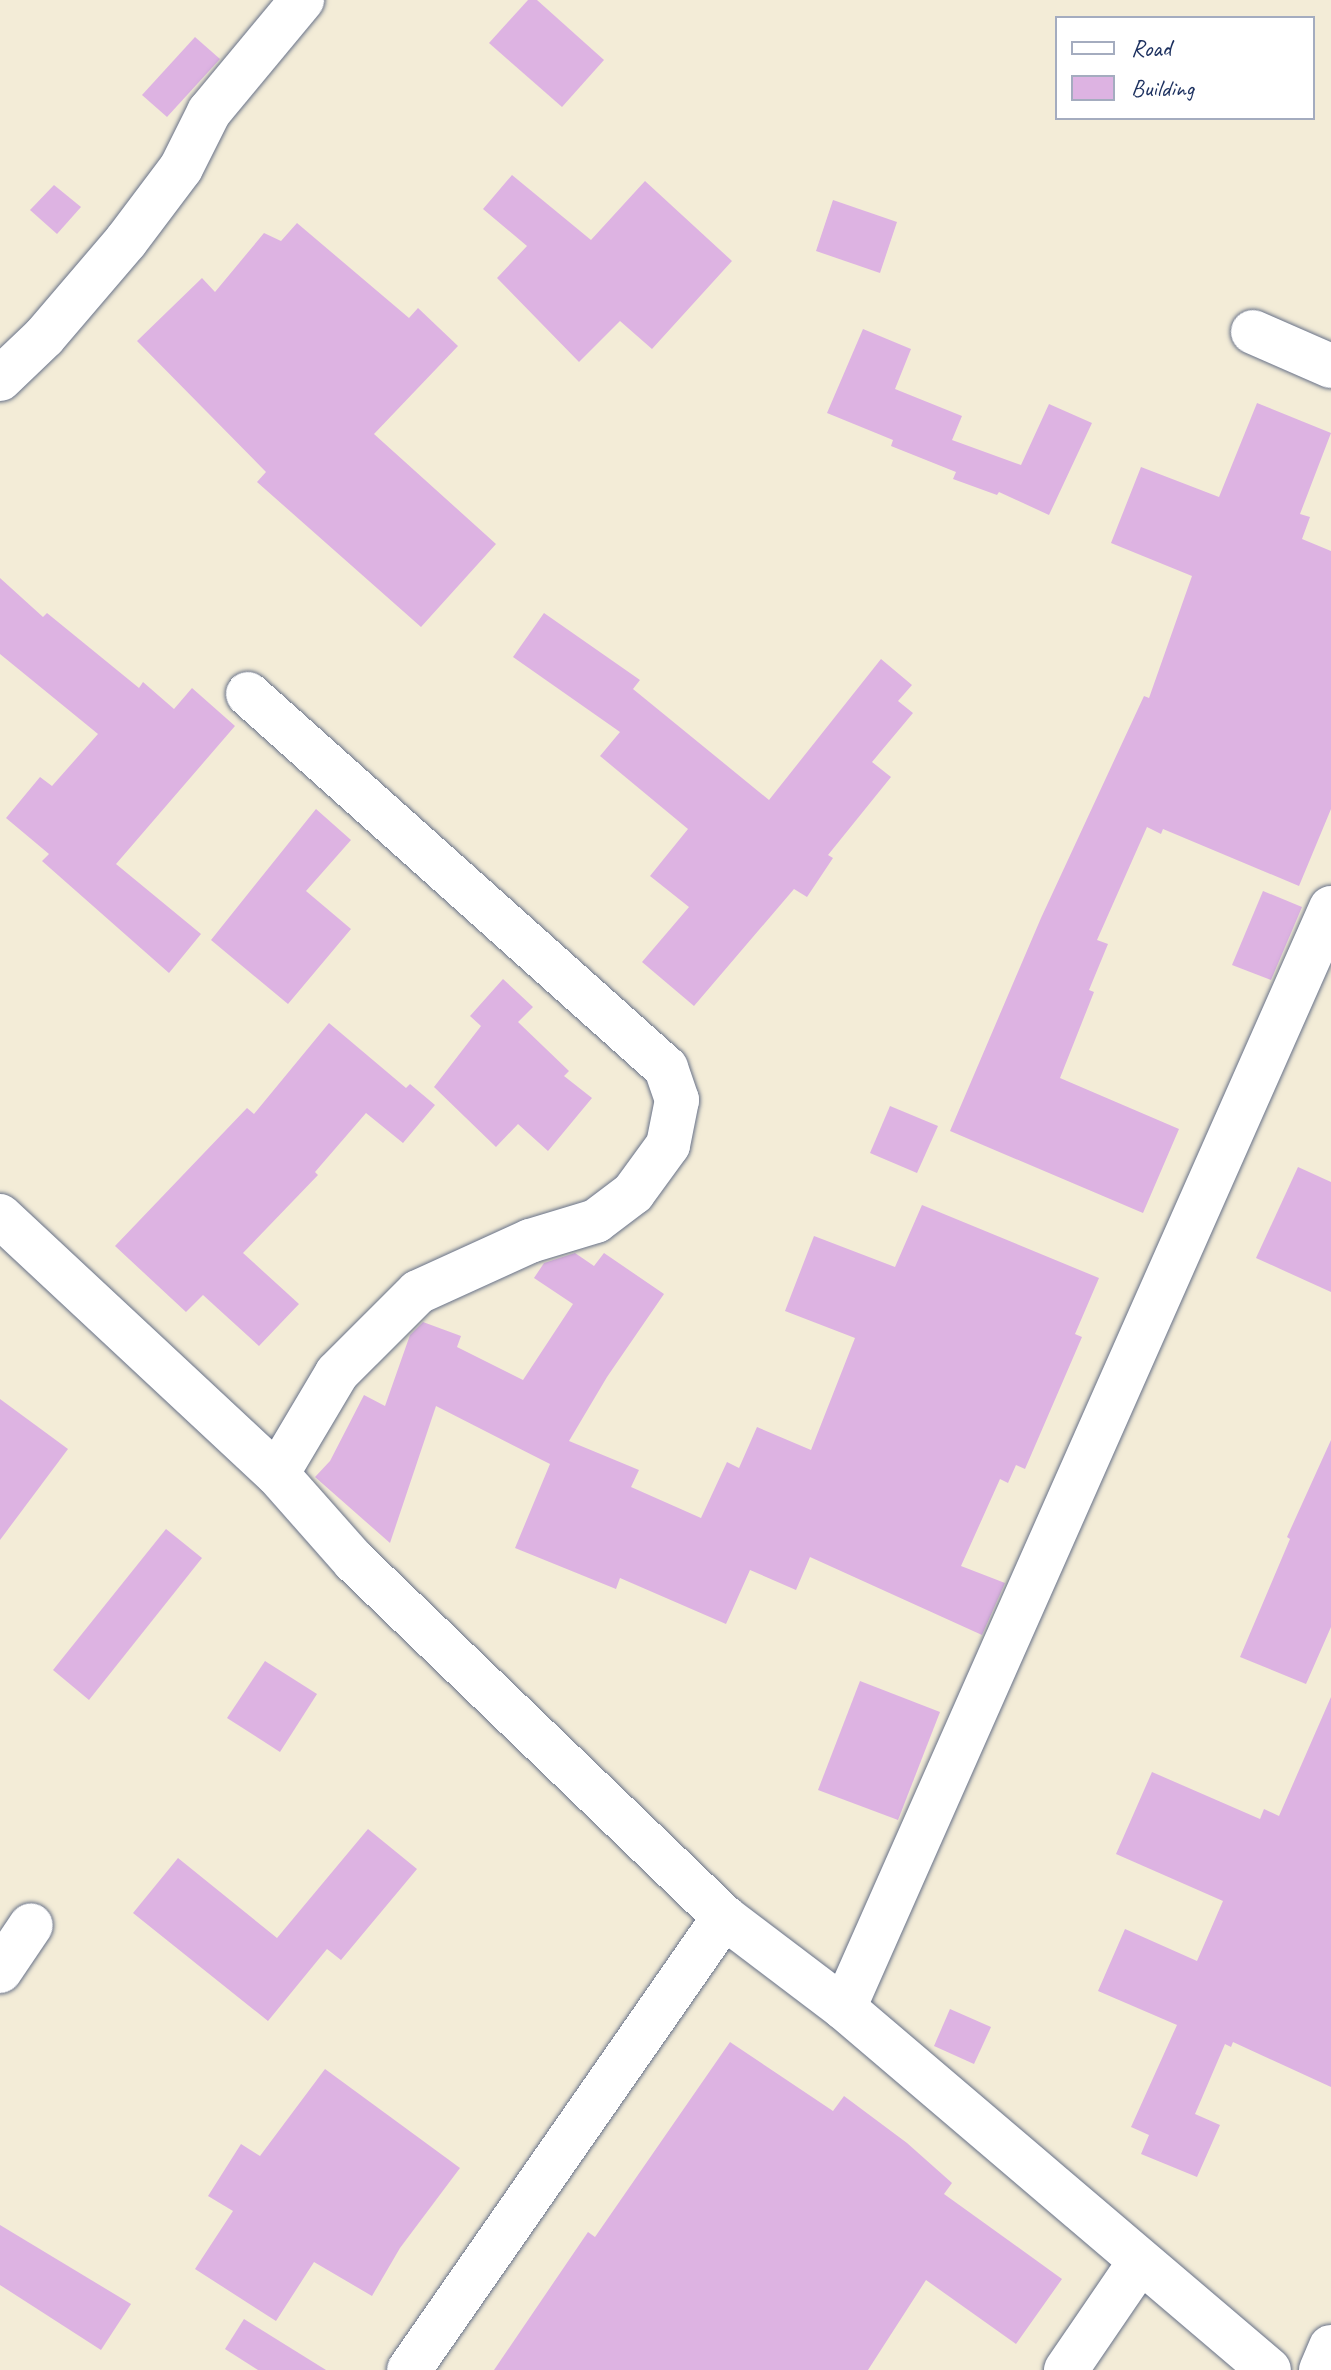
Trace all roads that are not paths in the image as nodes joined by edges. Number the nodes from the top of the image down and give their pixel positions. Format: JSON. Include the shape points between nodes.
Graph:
{"nodes":[{"id":1,"x":302,"y":0,"type":"edge"},
{"id":2,"x":1253,"y":332,"type":"dead end"},
{"id":3,"x":1331,"y":366,"type":"edge"},
{"id":4,"x":0,"y":379,"type":"edge"},
{"id":5,"x":248,"y":694,"type":"dead end"},
{"id":6,"x":1331,"y":908,"type":"edge"},
{"id":7,"x":0,"y":1216,"type":"edge"},
{"id":8,"x":277,"y":1474,"type":"junction"},
{"id":9,"x":724,"y":1917,"type":"junction"},
{"id":10,"x":31,"y":1925,"type":"dead end"},
{"id":11,"x":0,"y":1971,"type":"edge"},
{"id":12,"x":844,"y":2008,"type":"junction"},
{"id":13,"x":1139,"y":2263,"type":"junction"},
{"id":14,"x":1331,"y":2347,"type":"edge"},
{"id":15,"x":409,"y":2370,"type":"edge"},
{"id":16,"x":1066,"y":2370,"type":"edge"},
{"id":17,"x":1269,"y":2370,"type":"edge"},
{"id":18,"x":1321,"y":2370,"type":"edge"}],
"edges":[{"from":1,"to":4,"type":"street","via":[[209,112],[181,168],[126,241],[44,337]]},
{"from":2,"to":3,"type":"street"},
{"from":5,"to":8,"type":"street","via":[[666,1068],[677,1100],[668,1145],[633,1193],[596,1221],[530,1241],[418,1292],[337,1373]]},
{"from":6,"to":12,"type":"street"},
{"from":7,"to":8,"type":"street"},
{"from":8,"to":9,"type":"street","via":[[354,1561]]},
{"from":9,"to":12,"type":"street"},
{"from":9,"to":15,"type":"street"},
{"from":10,"to":11,"type":"street"},
{"from":12,"to":13,"type":"street"},
{"from":13,"to":16,"type":"street"},
{"from":13,"to":17,"type":"street"},
{"from":14,"to":18,"type":"street"}]}
